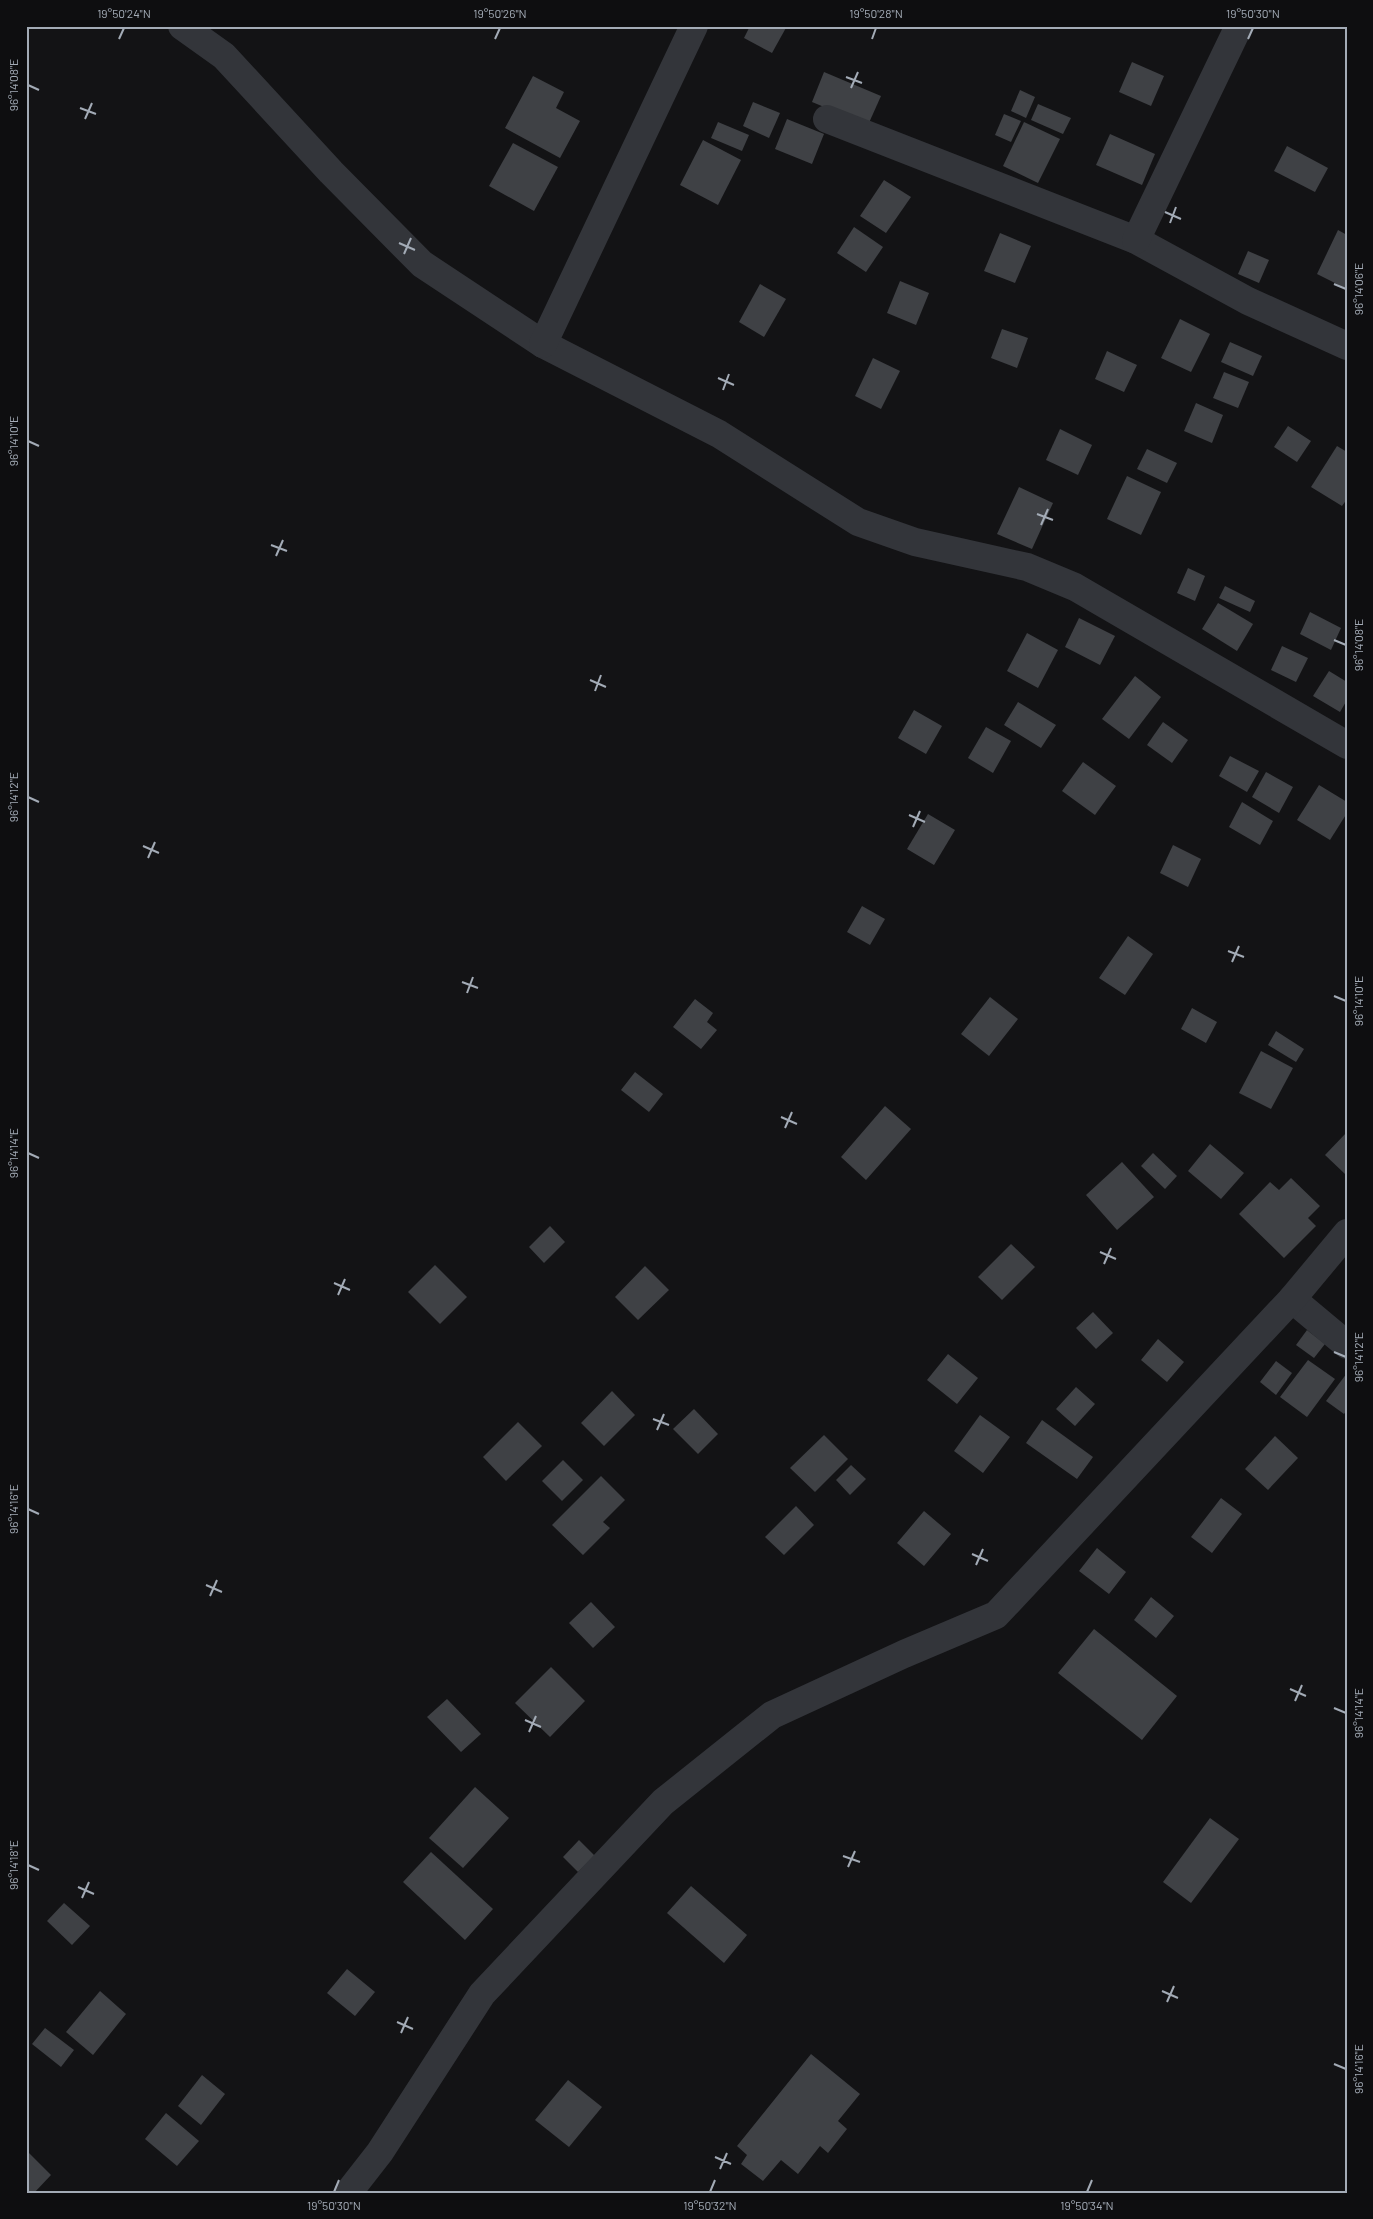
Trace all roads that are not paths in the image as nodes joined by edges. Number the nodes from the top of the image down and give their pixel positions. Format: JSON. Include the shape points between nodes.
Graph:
{"nodes":[{"id":1,"x":182,"y":26,"type":"edge"},
{"id":2,"x":694,"y":26,"type":"edge"},
{"id":3,"x":1239,"y":26,"type":"edge"},
{"id":4,"x":828,"y":119,"type":"dead end"},
{"id":5,"x":1136,"y":240,"type":"junction"},
{"id":6,"x":544,"y":344,"type":"junction"},
{"id":7,"x":1347,"y":346,"type":"edge"},
{"id":8,"x":1347,"y":745,"type":"edge"},
{"id":9,"x":1347,"y":1233,"type":"edge"},
{"id":10,"x":1292,"y":1299,"type":"junction"},
{"id":11,"x":1347,"y":1345,"type":"edge"},
{"id":12,"x":348,"y":2193,"type":"edge"}],
"edges":[{"from":1,"to":6,"type":"street","via":[[224,56],[422,264]]},
{"from":2,"to":6,"type":"street"},
{"from":3,"to":5,"type":"street"},
{"from":4,"to":5,"type":"street"},
{"from":5,"to":7,"type":"street","via":[[1248,301]]},
{"from":6,"to":8,"type":"street","via":[[719,434],[858,522],[915,542],[1027,567],[1075,587]]},
{"from":9,"to":10,"type":"street"},
{"from":10,"to":11,"type":"street"},
{"from":10,"to":12,"type":"street","via":[[996,1615],[772,1715],[663,1802],[482,1994],[380,2152]]}]}
